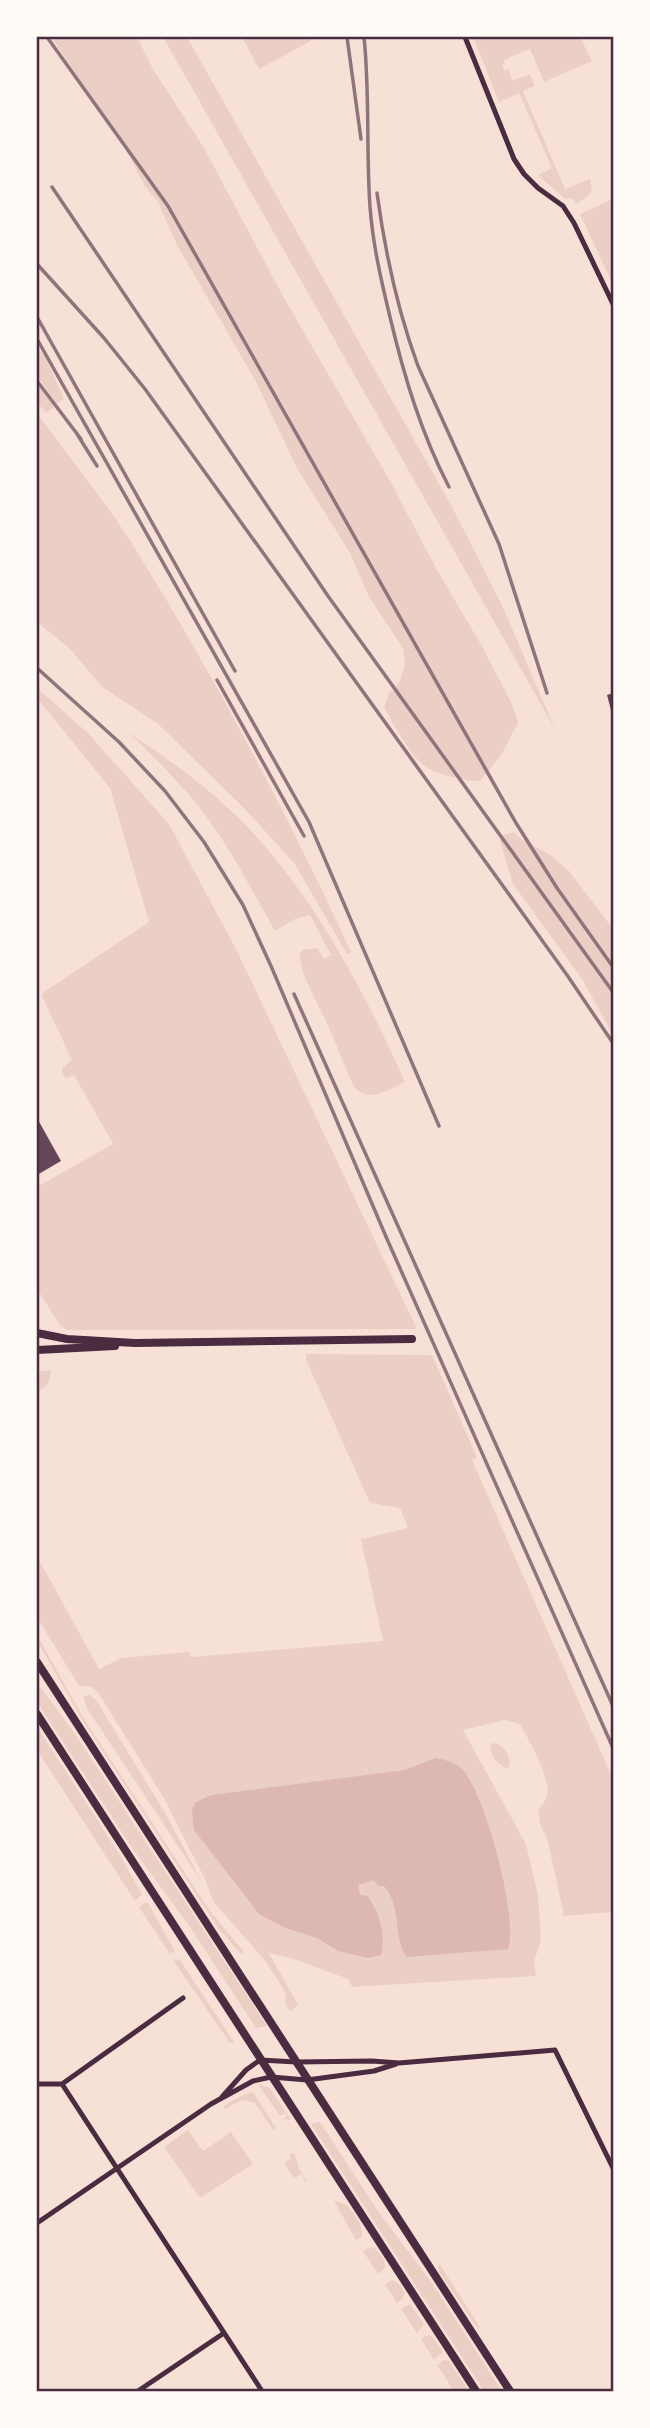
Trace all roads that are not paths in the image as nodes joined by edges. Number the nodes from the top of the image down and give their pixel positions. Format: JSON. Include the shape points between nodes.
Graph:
{"nodes":[{"id":1,"x":465,"y":37,"type":"edge"},
{"id":2,"x":613,"y":304,"type":"edge"},
{"id":3,"x":37,"y":1333,"type":"edge"},
{"id":4,"x":412,"y":1339,"type":"dead end"},
{"id":5,"x":135,"y":1343,"type":"junction"},
{"id":6,"x":37,"y":1350,"type":"edge"},
{"id":7,"x":37,"y":1662,"type":"edge"},
{"id":8,"x":37,"y":1714,"type":"edge"},
{"id":9,"x":183,"y":1998,"type":"dead end"},
{"id":10,"x":260,"y":2060,"type":"junction"},
{"id":11,"x":296,"y":2063,"type":"junction"},
{"id":12,"x":399,"y":2063,"type":"junction"},
{"id":13,"x":271,"y":2077,"type":"junction"},
{"id":14,"x":307,"y":2080,"type":"junction"},
{"id":15,"x":37,"y":2084,"type":"edge"},
{"id":16,"x":62,"y":2084,"type":"junction"},
{"id":17,"x":222,"y":2097,"type":"junction"},
{"id":18,"x":116,"y":2168,"type":"junction"},
{"id":19,"x":613,"y":2168,"type":"edge"},
{"id":20,"x":37,"y":2222,"type":"edge"},
{"id":21,"x":224,"y":2333,"type":"junction"},
{"id":22,"x":138,"y":2391,"type":"edge"},
{"id":23,"x":262,"y":2391,"type":"edge"},
{"id":24,"x":476,"y":2391,"type":"edge"},
{"id":25,"x":510,"y":2391,"type":"edge"}],
"edges":[{"from":1,"to":2,"type":"street","via":[[514,159],[531,181],[563,206]]},
{"from":3,"to":5,"type":"main road"},
{"from":4,"to":5,"type":"main road"},
{"from":5,"to":6,"type":"main road"},
{"from":7,"to":11,"type":"main road"},
{"from":8,"to":10,"type":"main road"},
{"from":9,"to":16,"type":"street"},
{"from":10,"to":11,"type":"street"},
{"from":10,"to":13,"type":"main road"},
{"from":10,"to":17,"type":"street"},
{"from":11,"to":12,"type":"street"},
{"from":11,"to":14,"type":"main road"},
{"from":12,"to":14,"type":"street"},
{"from":12,"to":19,"type":"street","via":[[555,2050]]},
{"from":13,"to":14,"type":"street"},
{"from":13,"to":17,"type":"street"},
{"from":13,"to":24,"type":"main road"},
{"from":14,"to":25,"type":"main road"},
{"from":15,"to":16,"type":"street"},
{"from":16,"to":18,"type":"street"},
{"from":17,"to":18,"type":"street"},
{"from":18,"to":20,"type":"street"},
{"from":18,"to":21,"type":"street"},
{"from":21,"to":22,"type":"street"},
{"from":21,"to":23,"type":"street"}]}
